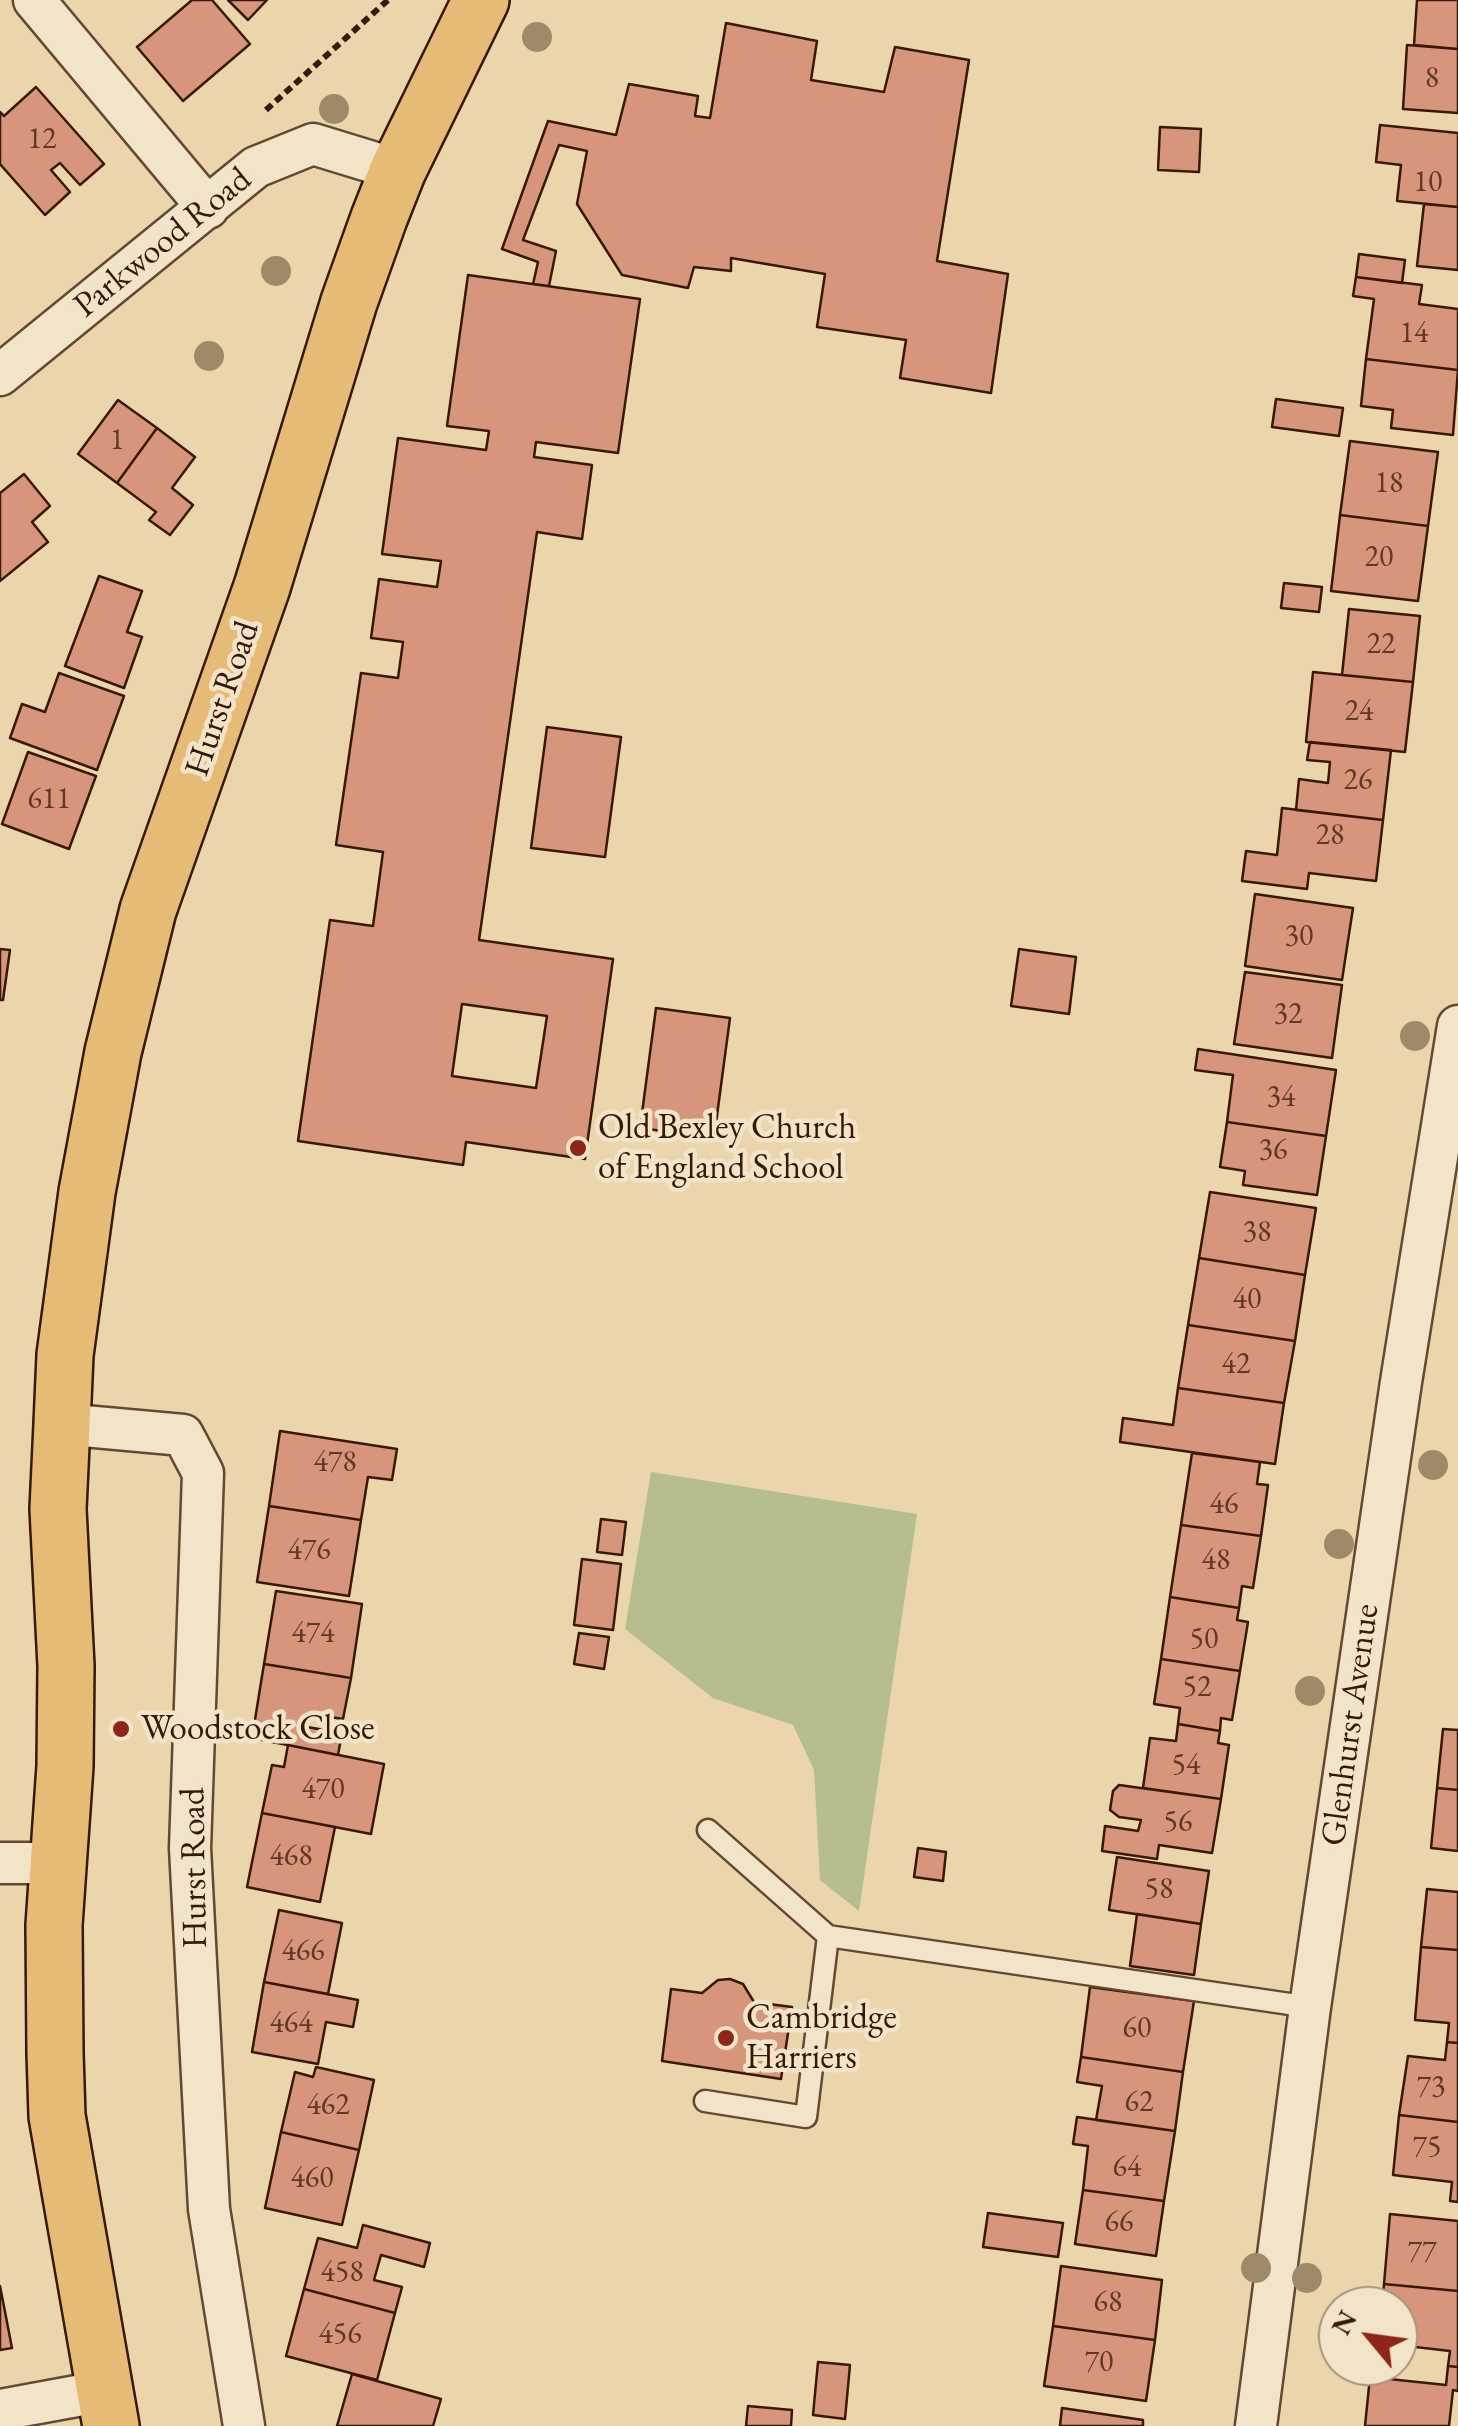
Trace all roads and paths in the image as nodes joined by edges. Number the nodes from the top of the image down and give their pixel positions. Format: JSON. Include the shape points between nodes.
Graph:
{"nodes":[{"id":1,"x":34,"y":0,"type":"edge"},
{"id":2,"x":388,"y":0,"type":"edge"},
{"id":3,"x":480,"y":0,"type":"edge"},
{"id":4,"x":256,"y":166,"type":"junction"},
{"id":5,"x":398,"y":170,"type":"junction"},
{"id":6,"x":208,"y":208,"type":"junction"},
{"id":7,"x":0,"y":375,"type":"edge"},
{"id":8,"x":1458,"y":1026,"type":"edge"},
{"id":9,"x":62,"y":1424,"type":"junction"},
{"id":10,"x":708,"y":1830,"type":"dead end"},
{"id":11,"x":0,"y":1863,"type":"edge"},
{"id":12,"x":60,"y":1863,"type":"junction"},
{"id":13,"x":828,"y":1936,"type":"junction"},
{"id":14,"x":1310,"y":2007,"type":"junction"},
{"id":15,"x":705,"y":2101,"type":"dead end"},
{"id":16,"x":107,"y":2408,"type":"edge"},
{"id":17,"x":0,"y":2410,"type":"edge"},
{"id":18,"x":244,"y":2426,"type":"edge"},
{"id":19,"x":1256,"y":2426,"type":"edge"}],
"edges":[{"from":1,"to":6,"type":"street"},
{"from":2,"to":4,"type":"path","via":[[260,114]]},
{"from":3,"to":5,"type":"main road","name":"Hurst Road"},
{"from":4,"to":5,"type":"street","name":"Parkwood Road","via":[[313,144]]},
{"from":4,"to":6,"type":"street","name":"Parkwood Road"},
{"from":5,"to":9,"type":"main road","name":"Hurst Road","via":[[148,910],[87,1192]]},
{"from":6,"to":7,"type":"street","name":"Parkwood Road"},
{"from":8,"to":14,"type":"street","name":"Glenhurst Avenue"},
{"from":9,"to":12,"type":"main road","name":"Hurst Road","via":[[58,1509],[66,1686]]},
{"from":9,"to":18,"type":"street","name":"Hurst Road","via":[[184,1435],[203,1474],[190,1848],[208,2209]]},
{"from":10,"to":13,"type":"lane"},
{"from":11,"to":12,"type":"street"},
{"from":12,"to":16,"type":"main road","name":"Hurst Road","via":[[54,1925],[57,2116]]},
{"from":13,"to":14,"type":"lane"},
{"from":13,"to":15,"type":"lane","via":[[806,2117]]},
{"from":14,"to":19,"type":"street","name":"Glenhurst Avenue"},
{"from":16,"to":17,"type":"street"}]}
